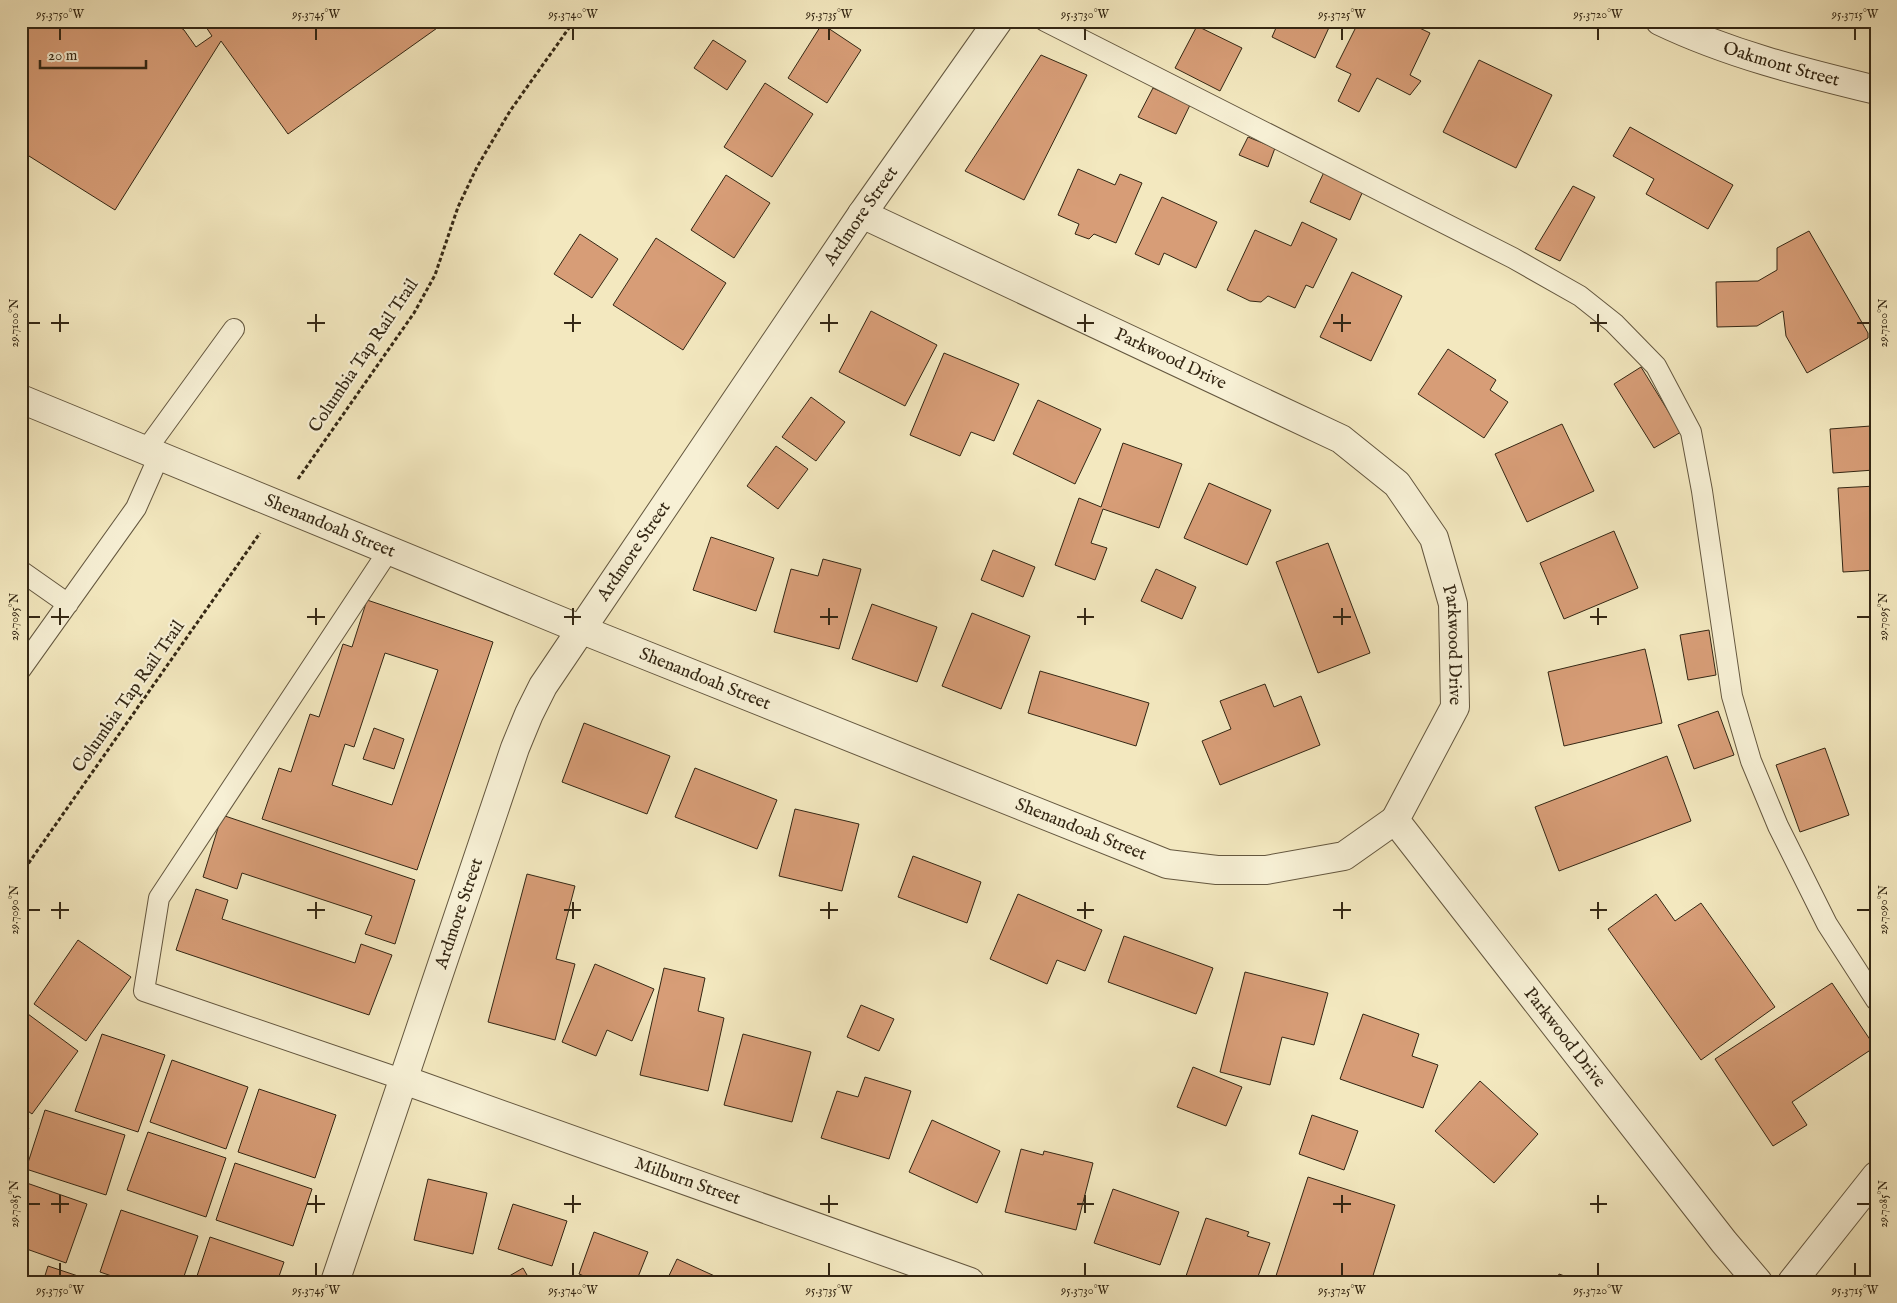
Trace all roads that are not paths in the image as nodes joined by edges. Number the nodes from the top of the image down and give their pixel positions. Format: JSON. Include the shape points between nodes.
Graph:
{"nodes":[{"id":1,"x":998,"y":21,"type":"edge"},
{"id":2,"x":1045,"y":21,"type":"edge"},
{"id":3,"x":1660,"y":21,"type":"edge"},
{"id":4,"x":1876,"y":90,"type":"edge"},
{"id":5,"x":862,"y":214,"type":"junction"},
{"id":6,"x":234,"y":329,"type":"dead end"},
{"id":7,"x":21,"y":399,"type":"edge"},
{"id":8,"x":153,"y":453,"type":"junction"},
{"id":9,"x":389,"y":550,"type":"junction"},
{"id":10,"x":21,"y":571,"type":"edge"},
{"id":11,"x":68,"y":604,"type":"junction"},
{"id":12,"x":580,"y":629,"type":"junction"},
{"id":13,"x":21,"y":669,"type":"edge"},
{"id":14,"x":1395,"y":820,"type":"junction"},
{"id":15,"x":1876,"y":1000,"type":"edge"},
{"id":16,"x":404,"y":1080,"type":"junction"},
{"id":17,"x":1876,"y":1176,"type":"edge"},
{"id":18,"x":335,"y":1282,"type":"edge"},
{"id":19,"x":970,"y":1282,"type":"edge"},
{"id":20,"x":1758,"y":1282,"type":"edge"},
{"id":21,"x":1792,"y":1282,"type":"edge"}],
"edges":[{"from":1,"to":5,"type":"street","name":"Ardmore Street"},
{"from":2,"to":15,"type":"lane","via":[[1513,258],[1580,296],[1614,323],[1656,366],[1691,432],[1732,696],[1751,761],[1778,826],[1827,924]]},
{"from":3,"to":4,"type":"street","name":"Oakmont Street","via":[[1778,66]]},
{"from":5,"to":12,"type":"street","name":"Ardmore Street"},
{"from":5,"to":14,"type":"street","name":"Parkwood Drive","via":[[1341,439],[1397,484],[1434,538],[1453,604],[1455,707]]},
{"from":6,"to":8,"type":"lane"},
{"from":7,"to":8,"type":"street","name":"Shenandoah Street"},
{"from":8,"to":9,"type":"street","name":"Shenandoah Street"},
{"from":8,"to":11,"type":"lane","via":[[136,508]]},
{"from":9,"to":12,"type":"street","name":"Shenandoah Street"},
{"from":9,"to":16,"type":"lane","via":[[159,898],[144,991]]},
{"from":10,"to":11,"type":"lane"},
{"from":11,"to":13,"type":"lane"},
{"from":12,"to":14,"type":"street","name":"Shenandoah Street","via":[[1166,864],[1217,870],[1266,870],[1344,856]]},
{"from":12,"to":16,"type":"street","name":"Ardmore Street","via":[[528,714]]},
{"from":14,"to":20,"type":"street","name":"Parkwood Drive"},
{"from":16,"to":18,"type":"street","name":"Ardmore Street"},
{"from":16,"to":19,"type":"street","name":"Milburn Street"},
{"from":17,"to":21,"type":"street"}]}
